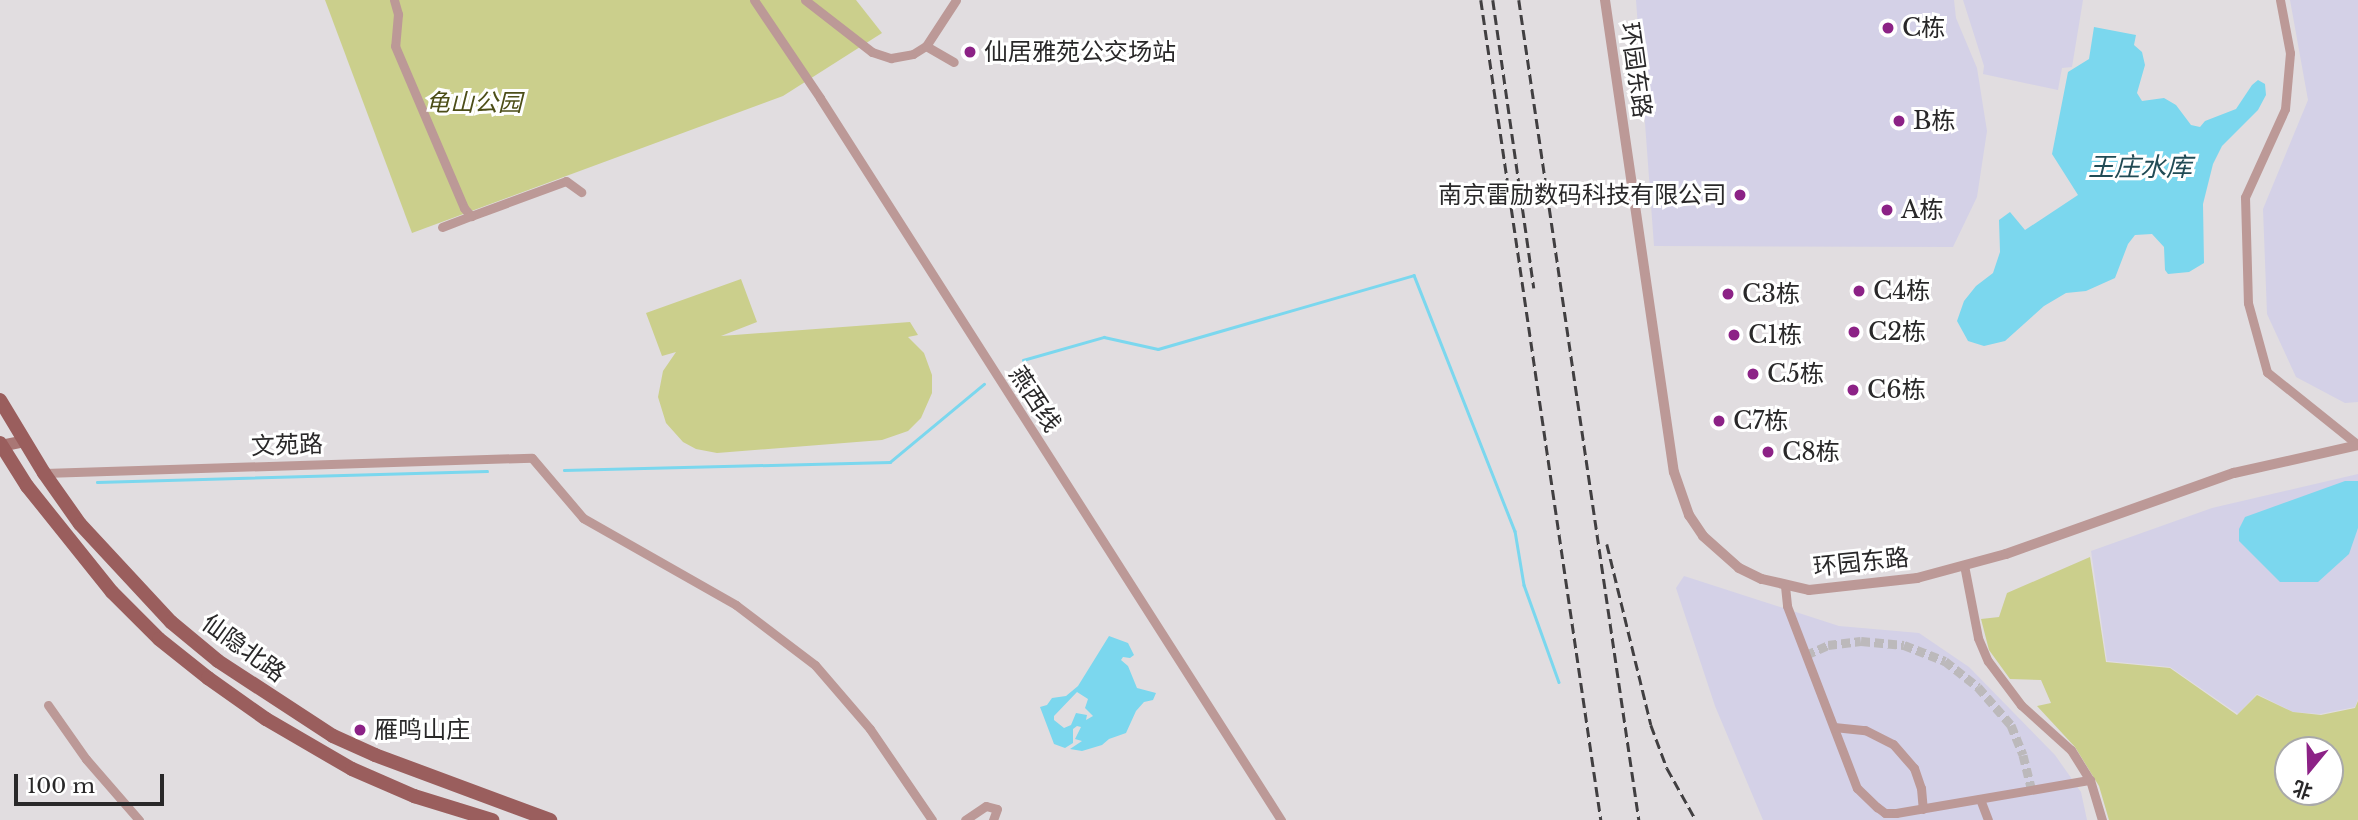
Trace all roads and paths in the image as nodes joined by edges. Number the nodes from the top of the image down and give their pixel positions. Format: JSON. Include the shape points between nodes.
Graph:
{"nodes":[{"id":1,"x":394,"y":0,"type":"edge"},
{"id":2,"x":754,"y":0,"type":"edge"},
{"id":3,"x":805,"y":0,"type":"edge"},
{"id":4,"x":956,"y":0,"type":"edge"},
{"id":5,"x":1605,"y":0,"type":"edge"},
{"id":6,"x":2280,"y":0,"type":"edge"},
{"id":7,"x":926,"y":46,"type":"junction"},
{"id":8,"x":954,"y":62,"type":"dead end"},
{"id":9,"x":581,"y":192,"type":"dead end"},
{"id":10,"x":471,"y":216,"type":"junction"},
{"id":11,"x":442,"y":227,"type":"dead end"},
{"id":12,"x":1,"y":403,"type":"edge"},
{"id":13,"x":25,"y":441,"type":"junction"},
{"id":14,"x":1,"y":445,"type":"edge"},
{"id":15,"x":2358,"y":445,"type":"edge"},
{"id":16,"x":44,"y":473,"type":"junction"},
{"id":17,"x":1964,"y":565,"type":"junction"},
{"id":18,"x":1785,"y":586,"type":"junction"},
{"id":19,"x":48,"y":705,"type":"dead end"},
{"id":20,"x":1834,"y":727,"type":"junction"},
{"id":21,"x":2090,"y":780,"type":"junction"},
{"id":22,"x":1980,"y":799,"type":"junction"},
{"id":23,"x":1923,"y":809,"type":"junction"},
{"id":24,"x":1887,"y":816,"type":"edge"},
{"id":25,"x":139,"y":820,"type":"edge"},
{"id":26,"x":492,"y":820,"type":"edge"},
{"id":27,"x":550,"y":820,"type":"edge"},
{"id":28,"x":932,"y":820,"type":"edge"},
{"id":29,"x":965,"y":820,"type":"edge"},
{"id":30,"x":993,"y":820,"type":"edge"},
{"id":31,"x":1281,"y":820,"type":"edge"},
{"id":32,"x":1988,"y":820,"type":"edge"},
{"id":33,"x":2102,"y":820,"type":"edge"}],
"edges":[{"from":1,"to":10,"type":"street","via":[[400,58],[460,203]]},
{"from":2,"to":31,"type":"street","name":"燕西线"},
{"from":3,"to":7,"type":"street","via":[[872,52],[891,58]]},
{"from":4,"to":7,"type":"street"},
{"from":5,"to":18,"type":"street","name":"环园东路","via":[[1666,429],[1680,495],[1689,515],[1720,554],[1739,568]]},
{"from":6,"to":15,"type":"street","via":[[2290,53],[2285,109],[2245,197],[2248,303],[2267,372]]},
{"from":7,"to":8,"type":"street"},
{"from":9,"to":10,"type":"street","via":[[566,181]]},
{"from":10,"to":11,"type":"street"},
{"from":12,"to":13,"type":"main road","name":"仙隐北路"},
{"from":13,"to":14,"type":"main road"},
{"from":13,"to":16,"type":"main road","name":"仙隐北路"},
{"from":14,"to":26,"type":"main road","name":"仙隐北路","via":[[58,528],[112,592],[159,639],[208,678],[266,719],[352,769],[414,796]]},
{"from":15,"to":17,"type":"street","name":"环园东路","via":[[2234,474]]},
{"from":16,"to":27,"type":"main road","name":"仙隐北路","via":[[127,578],[218,661],[354,746]]},
{"from":16,"to":28,"type":"street","name":"文苑路","via":[[532,458],[583,518],[736,605],[815,665],[870,729]]},
{"from":17,"to":18,"type":"street","name":"环园东路","via":[[1876,585],[1809,590]]},
{"from":17,"to":21,"type":"street","via":[[1988,661],[2021,705],[2071,750]]},
{"from":18,"to":20,"type":"street","via":[[1787,606]]},
{"from":19,"to":25,"type":"street","via":[[86,759]]},
{"from":20,"to":23,"type":"street","via":[[1866,730],[1894,744],[1914,768]]},
{"from":20,"to":24,"type":"street","via":[[1857,788]]},
{"from":21,"to":22,"type":"street"},
{"from":21,"to":33,"type":"street"},
{"from":22,"to":23,"type":"street"},
{"from":22,"to":32,"type":"street"},
{"from":23,"to":24,"type":"street"},
{"from":29,"to":30,"type":"street","via":[[986,806],[997,808]]}]}
